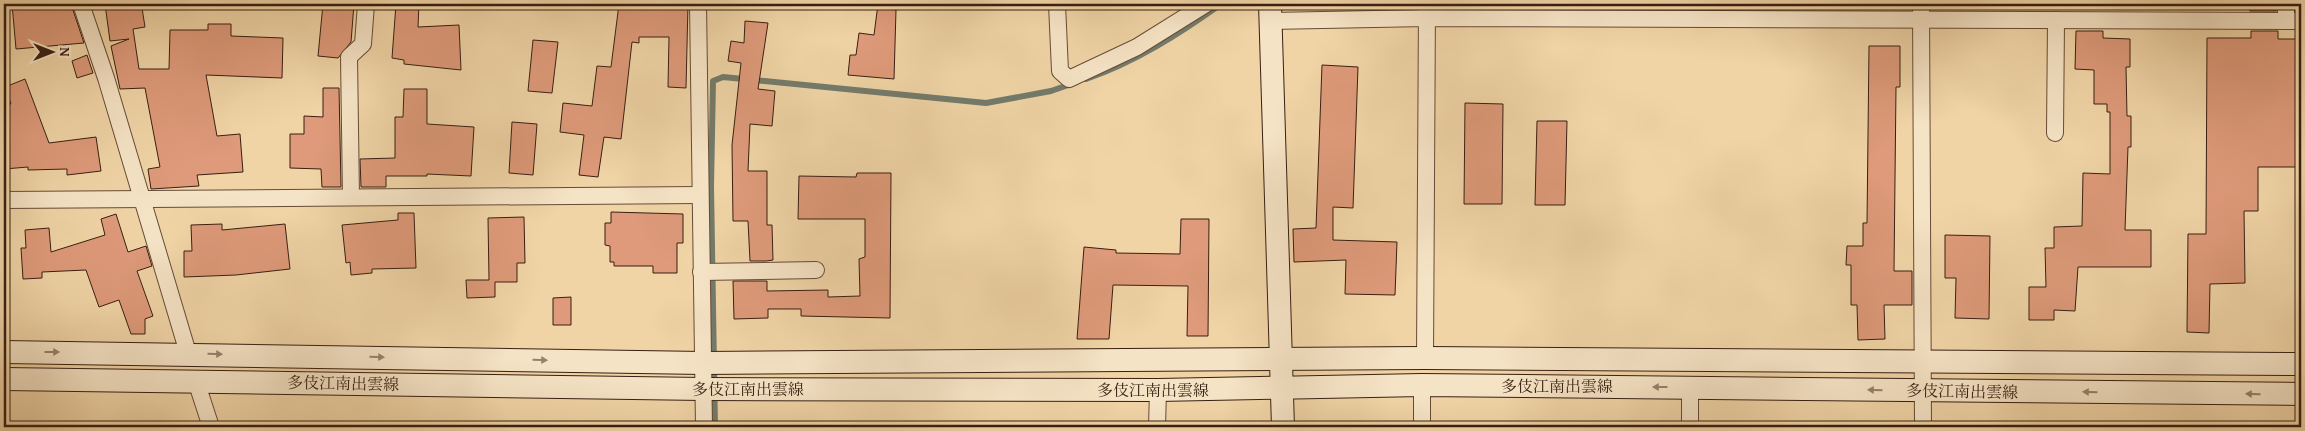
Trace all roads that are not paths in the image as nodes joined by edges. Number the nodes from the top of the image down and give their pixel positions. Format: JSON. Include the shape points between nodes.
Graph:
{"nodes":[{"id":1,"x":81,"y":4,"type":"edge"},
{"id":2,"x":366,"y":4,"type":"edge"},
{"id":3,"x":698,"y":4,"type":"edge"},
{"id":4,"x":1057,"y":4,"type":"edge"},
{"id":5,"x":1206,"y":4,"type":"edge"},
{"id":6,"x":2286,"y":4,"type":"edge"},
{"id":7,"x":1427,"y":11,"type":"edge"},
{"id":8,"x":1921,"y":11,"type":"edge"},
{"id":9,"x":1270,"y":12,"type":"edge"},
{"id":10,"x":2056,"y":20,"type":"junction"},
{"id":11,"x":2294,"y":21,"type":"edge"},
{"id":12,"x":2055,"y":133,"type":"dead end"},
{"id":13,"x":700,"y":195,"type":"junction"},
{"id":14,"x":351,"y":197,"type":"junction"},
{"id":15,"x":142,"y":199,"type":"junction"},
{"id":16,"x":4,"y":200,"type":"edge"},
{"id":17,"x":816,"y":270,"type":"dead end"},
{"id":18,"x":701,"y":272,"type":"junction"},
{"id":19,"x":4,"y":352,"type":"edge"},
{"id":20,"x":188,"y":353,"type":"junction"},
{"id":21,"x":1425,"y":358,"type":"junction"},
{"id":22,"x":1282,"y":359,"type":"junction"},
{"id":23,"x":1924,"y":361,"type":"junction"},
{"id":24,"x":703,"y":363,"type":"junction"},
{"id":25,"x":2301,"y":364,"type":"edge"},
{"id":26,"x":4,"y":379,"type":"edge"},
{"id":27,"x":196,"y":381,"type":"junction"},
{"id":28,"x":1422,"y":385,"type":"junction"},
{"id":29,"x":703,"y":388,"type":"junction"},
{"id":30,"x":1283,"y":388,"type":"junction"},
{"id":31,"x":1690,"y":388,"type":"junction"},
{"id":32,"x":1158,"y":390,"type":"junction"},
{"id":33,"x":1924,"y":390,"type":"junction"},
{"id":34,"x":2301,"y":394,"type":"edge"},
{"id":35,"x":211,"y":427,"type":"edge"},
{"id":36,"x":704,"y":427,"type":"edge"},
{"id":37,"x":1157,"y":427,"type":"edge"},
{"id":38,"x":1283,"y":427,"type":"edge"},
{"id":39,"x":1422,"y":427,"type":"edge"},
{"id":40,"x":1690,"y":427,"type":"edge"},
{"id":41,"x":1923,"y":427,"type":"edge"}],
"edges":[{"from":1,"to":15,"type":"street"},
{"from":2,"to":14,"type":"street","via":[[363,44],[349,57]]},
{"from":3,"to":13,"type":"street"},
{"from":4,"to":5,"type":"street","via":[[1060,70],[1069,79],[1137,47]]},
{"from":6,"to":11,"type":"street"},
{"from":7,"to":8,"type":"street"},
{"from":7,"to":9,"type":"street"},
{"from":7,"to":21,"type":"street"},
{"from":8,"to":10,"type":"street"},
{"from":8,"to":23,"type":"street"},
{"from":9,"to":22,"type":"main road"},
{"from":10,"to":11,"type":"street"},
{"from":10,"to":12,"type":"street"},
{"from":13,"to":14,"type":"street"},
{"from":13,"to":18,"type":"street"},
{"from":14,"to":15,"type":"street"},
{"from":15,"to":16,"type":"street"},
{"from":15,"to":20,"type":"street"},
{"from":17,"to":18,"type":"street"},
{"from":18,"to":24,"type":"street"},
{"from":19,"to":20,"type":"main road","name":"多伎江南出雲線","one_way":true},
{"from":20,"to":24,"type":"main road","name":"多伎江南出雲線","one_way":true},
{"from":21,"to":22,"type":"main road","name":"多伎江南出雲線"},
{"from":21,"to":23,"type":"main road","name":"多伎江南出雲線"},
{"from":22,"to":24,"type":"main road","name":"多伎江南出雲線"},
{"from":22,"to":30,"type":"main road"},
{"from":23,"to":25,"type":"main road","name":"多伎江南出雲線"},
{"from":23,"to":33,"type":"street"},
{"from":24,"to":29,"type":"street"},
{"from":26,"to":27,"type":"main road","name":"多伎江南出雲線"},
{"from":27,"to":29,"type":"main road","name":"多伎江南出雲線"},
{"from":27,"to":35,"type":"street"},
{"from":28,"to":30,"type":"main road","name":"多伎江南出雲線"},
{"from":31,"to":28,"type":"main road","name":"多伎江南出雲線","one_way":true},
{"from":28,"to":39,"type":"street"},
{"from":29,"to":32,"type":"main road","name":"多伎江南出雲線"},
{"from":29,"to":36,"type":"street"},
{"from":30,"to":32,"type":"main road","name":"多伎江南出雲線"},
{"from":30,"to":38,"type":"main road"},
{"from":33,"to":31,"type":"main road","name":"多伎江南出雲線","one_way":true},
{"from":31,"to":40,"type":"street"},
{"from":32,"to":37,"type":"street"},
{"from":34,"to":33,"type":"main road","name":"多伎江南出雲線","one_way":true},
{"from":33,"to":41,"type":"street"}]}
